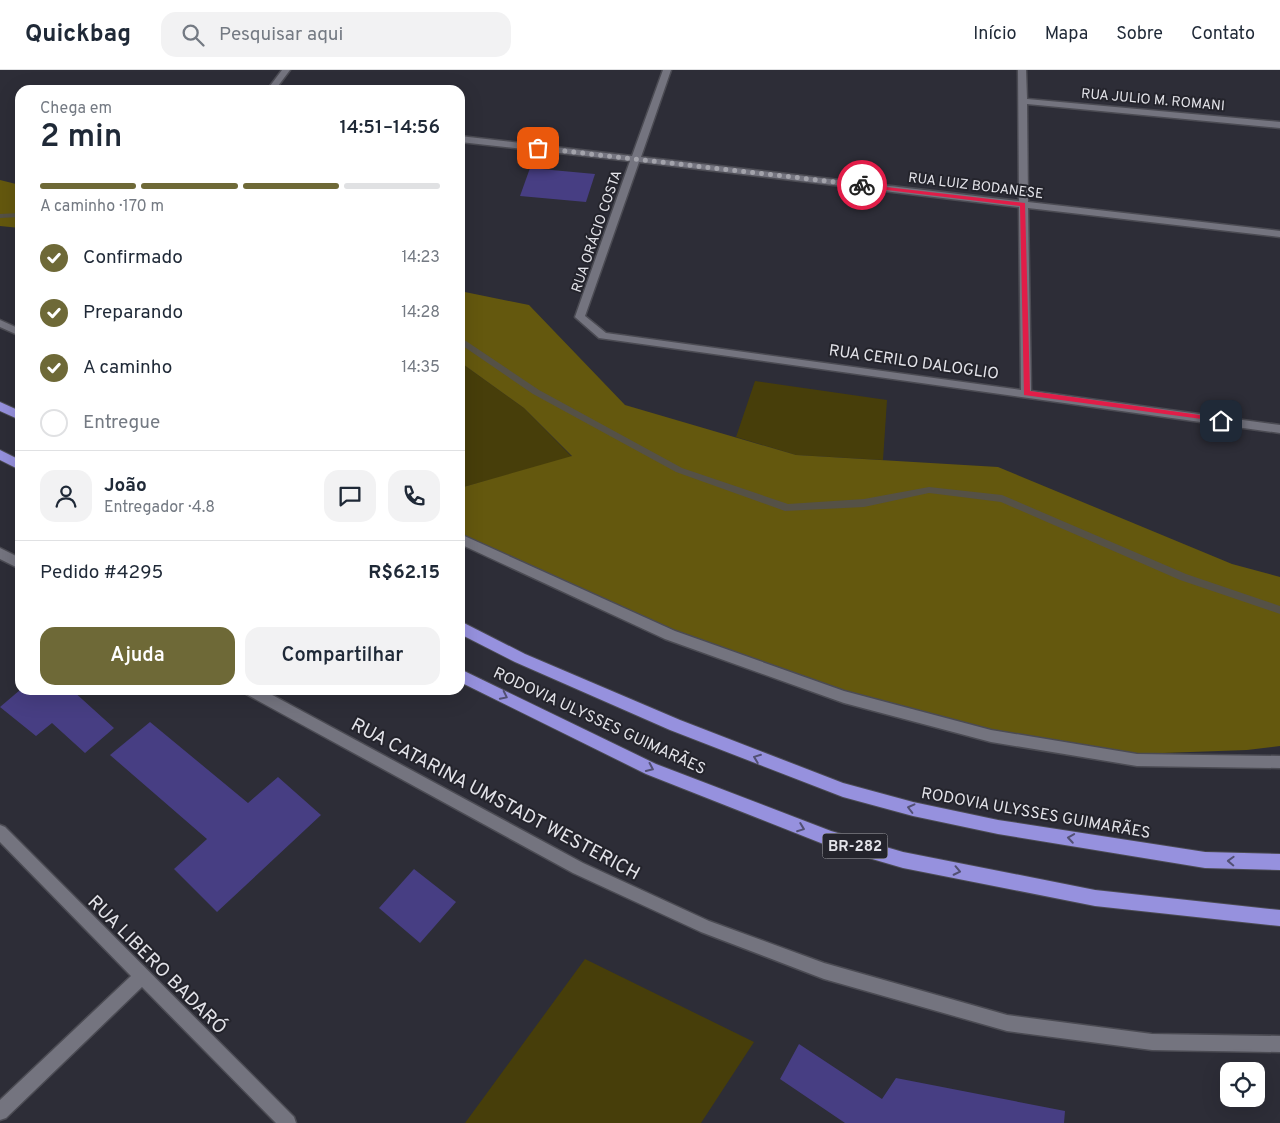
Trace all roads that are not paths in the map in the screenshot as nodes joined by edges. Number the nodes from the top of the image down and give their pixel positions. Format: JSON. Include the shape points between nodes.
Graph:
{"nodes":[{"id":1,"x":286,"y":70,"type":"edge"},
{"id":2,"x":667,"y":70,"type":"edge"},
{"id":3,"x":1022,"y":70,"type":"edge"},
{"id":4,"x":275,"y":85,"type":"edge"},
{"id":5,"x":1023,"y":100,"type":"junction"},
{"id":6,"x":1280,"y":125,"type":"edge"},
{"id":7,"x":465,"y":140,"type":"edge"},
{"id":8,"x":636,"y":158,"type":"junction"},
{"id":9,"x":1023,"y":204,"type":"junction"},
{"id":10,"x":1280,"y":234,"type":"edge"},
{"id":11,"x":580,"y":317,"type":"joint"},
{"id":12,"x":0,"y":323,"type":"edge"},
{"id":13,"x":15,"y":330,"type":"edge"},
{"id":14,"x":1026,"y":393,"type":"junction"},
{"id":15,"x":0,"y":406,"type":"edge"},
{"id":16,"x":15,"y":414,"type":"edge"},
{"id":17,"x":1280,"y":429,"type":"edge"},
{"id":18,"x":0,"y":455,"type":"edge"},
{"id":19,"x":15,"y":462,"type":"edge"},
{"id":20,"x":465,"y":541,"type":"edge"},
{"id":21,"x":0,"y":553,"type":"edge"},
{"id":22,"x":15,"y":561,"type":"edge"},
{"id":23,"x":465,"y":630,"type":"edge"},
{"id":24,"x":465,"y":677,"type":"edge"},
{"id":25,"x":260,"y":695,"type":"edge"},
{"id":26,"x":1280,"y":762,"type":"edge"},
{"id":27,"x":0,"y":832,"type":"edge"},
{"id":28,"x":1280,"y":862,"type":"edge"},
{"id":29,"x":1280,"y":918,"type":"edge"},
{"id":30,"x":141,"y":977,"type":"junction"},
{"id":31,"x":1280,"y":1044,"type":"edge"},
{"id":32,"x":0,"y":1112,"type":"edge"},
{"id":33,"x":288,"y":1123,"type":"edge"}],
"edges":[{"from":1,"to":4,"type":"street"},
{"from":2,"to":8,"type":"street","name":"RUA ORÁCIO COSTA"},
{"from":3,"to":5,"type":"street"},
{"from":5,"to":6,"type":"street","name":"RUA JULIO M. ROMANI"},
{"from":5,"to":9,"type":"street"},
{"from":7,"to":8,"type":"street","name":"RUA LUIZ BODANESE"},
{"from":8,"to":9,"type":"street","name":"RUA LUIZ BODANESE"},
{"from":8,"to":11,"type":"street","name":"RUA ORÁCIO COSTA"},
{"from":9,"to":10,"type":"street","name":"RUA LUIZ BODANESE"},
{"from":9,"to":14,"type":"street"},
{"from":11,"to":14,"type":"street","name":"RUA CERILO DALOGLIO","via":[[603,336]]},
{"from":12,"to":13,"type":"street"},
{"from":14,"to":17,"type":"street","name":"RUA CERILO DALOGLIO"},
{"from":15,"to":16,"type":"highway"},
{"from":18,"to":19,"type":"highway"},
{"from":20,"to":26,"type":"street","via":[[670,635],[844,697],[991,736],[1137,760]]},
{"from":21,"to":22,"type":"street"},
{"from":28,"to":23,"type":"highway","name":"RODOVIA ULYSSES GUIMARÃES","one_way":true,"via":[[1205,860],[998,827],[843,790],[666,721],[520,658]]},
{"from":24,"to":29,"type":"highway","name":"RODOVIA ULYSSES GUIMARÃES","number":"BR-282","one_way":true,"via":[[651,769],[831,839],[903,860],[1085,896]]},
{"from":25,"to":31,"type":"street","name":"RUA CATARINA UMSTADT WESTERICH","via":[[578,868],[706,927],[824,972],[1007,1023],[1152,1042]]},
{"from":27,"to":30,"type":"street","name":"RUA LIBERO BADARÓ"},
{"from":30,"to":32,"type":"street"},
{"from":30,"to":33,"type":"street","name":"RUA LIBERO BADARÓ"}]}
